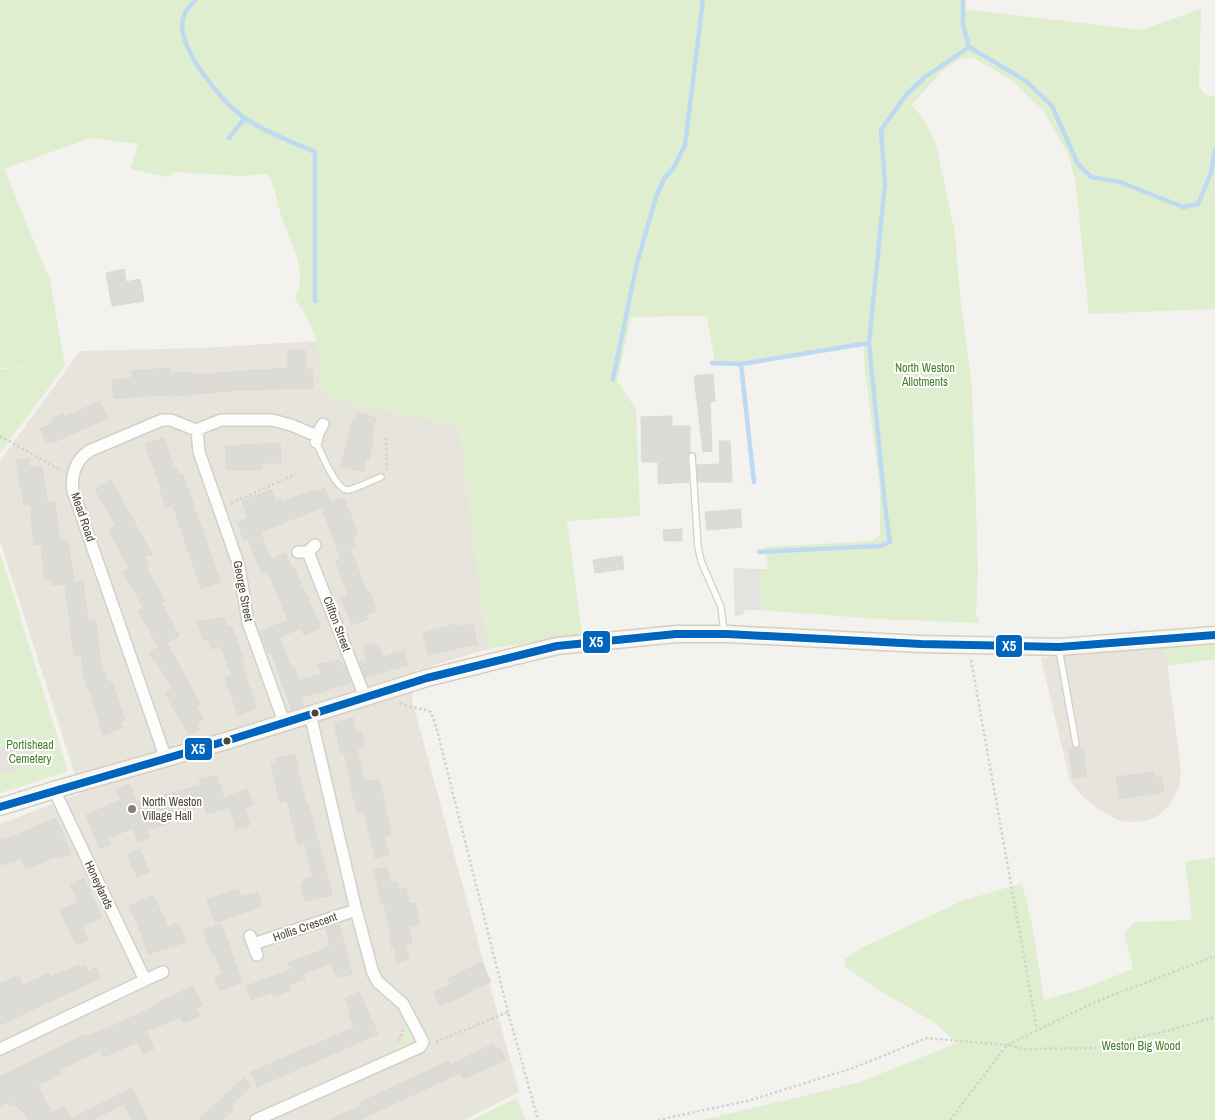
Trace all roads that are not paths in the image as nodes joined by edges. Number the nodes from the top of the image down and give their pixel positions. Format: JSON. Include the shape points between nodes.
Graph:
{"nodes":[{"id":1,"x":323,"y":424,"type":"dead end"},
{"id":2,"x":197,"y":430,"type":"junction"},
{"id":3,"x":317,"y":439,"type":"junction"},
{"id":4,"x":692,"y":456,"type":"dead end"},
{"id":5,"x":381,"y":477,"type":"road end"},
{"id":6,"x":307,"y":550,"type":"dead end"},
{"id":7,"x":724,"y":634,"type":"junction"},
{"id":8,"x":1215,"y":635,"type":"edge"},
{"id":9,"x":1059,"y":647,"type":"junction"},
{"id":10,"x":365,"y":697,"type":"junction"},
{"id":11,"x":310,"y":714,"type":"junction"},
{"id":12,"x":284,"y":722,"type":"junction"},
{"id":13,"x":1076,"y":744,"type":"dead end"},
{"id":14,"x":166,"y":759,"type":"junction"},
{"id":15,"x":54,"y":790,"type":"junction"},
{"id":16,"x":0,"y":807,"type":"edge"},
{"id":17,"x":356,"y":910,"type":"junction"},
{"id":18,"x":253,"y":945,"type":"dead end"},
{"id":19,"x":163,"y":972,"type":"dead end"},
{"id":20,"x":145,"y":980,"type":"junction"},
{"id":21,"x":0,"y":1049,"type":"edge"},
{"id":22,"x":256,"y":1120,"type":"edge"}],
"edges":[{"from":1,"to":3,"type":"street"},
{"from":2,"to":3,"type":"street","via":[[221,420],[272,420]]},
{"from":2,"to":12,"type":"street","name":"George Street","via":[[199,452],[239,566],[248,622]]},
{"from":2,"to":14,"type":"street","name":"Mead Road","via":[[171,420],[159,420],[89,451],[76,464],[72,476],[73,491]]},
{"from":3,"to":5,"type":"lane","via":[[337,485],[342,489],[348,490]]},
{"from":4,"to":7,"type":"lane","via":[[698,547],[721,607]]},
{"from":6,"to":10,"type":"street","name":"Clifton Street"},
{"from":7,"to":9,"type":"main road"},
{"from":7,"to":10,"type":"main road","via":[[676,634],[557,646]]},
{"from":8,"to":9,"type":"main road"},
{"from":9,"to":13,"type":"lane"},
{"from":10,"to":11,"type":"main road"},
{"from":11,"to":12,"type":"main road"},
{"from":11,"to":17,"type":"street"},
{"from":12,"to":14,"type":"main road"},
{"from":14,"to":15,"type":"main road"},
{"from":15,"to":16,"type":"main road"},
{"from":15,"to":20,"type":"street","name":"Honeylands"},
{"from":17,"to":18,"type":"street","name":"Hollis Crescent"},
{"from":17,"to":22,"type":"street","via":[[374,976],[402,1002],[423,1041],[420,1046]]},
{"from":19,"to":20,"type":"street"},
{"from":20,"to":21,"type":"street"}]}
